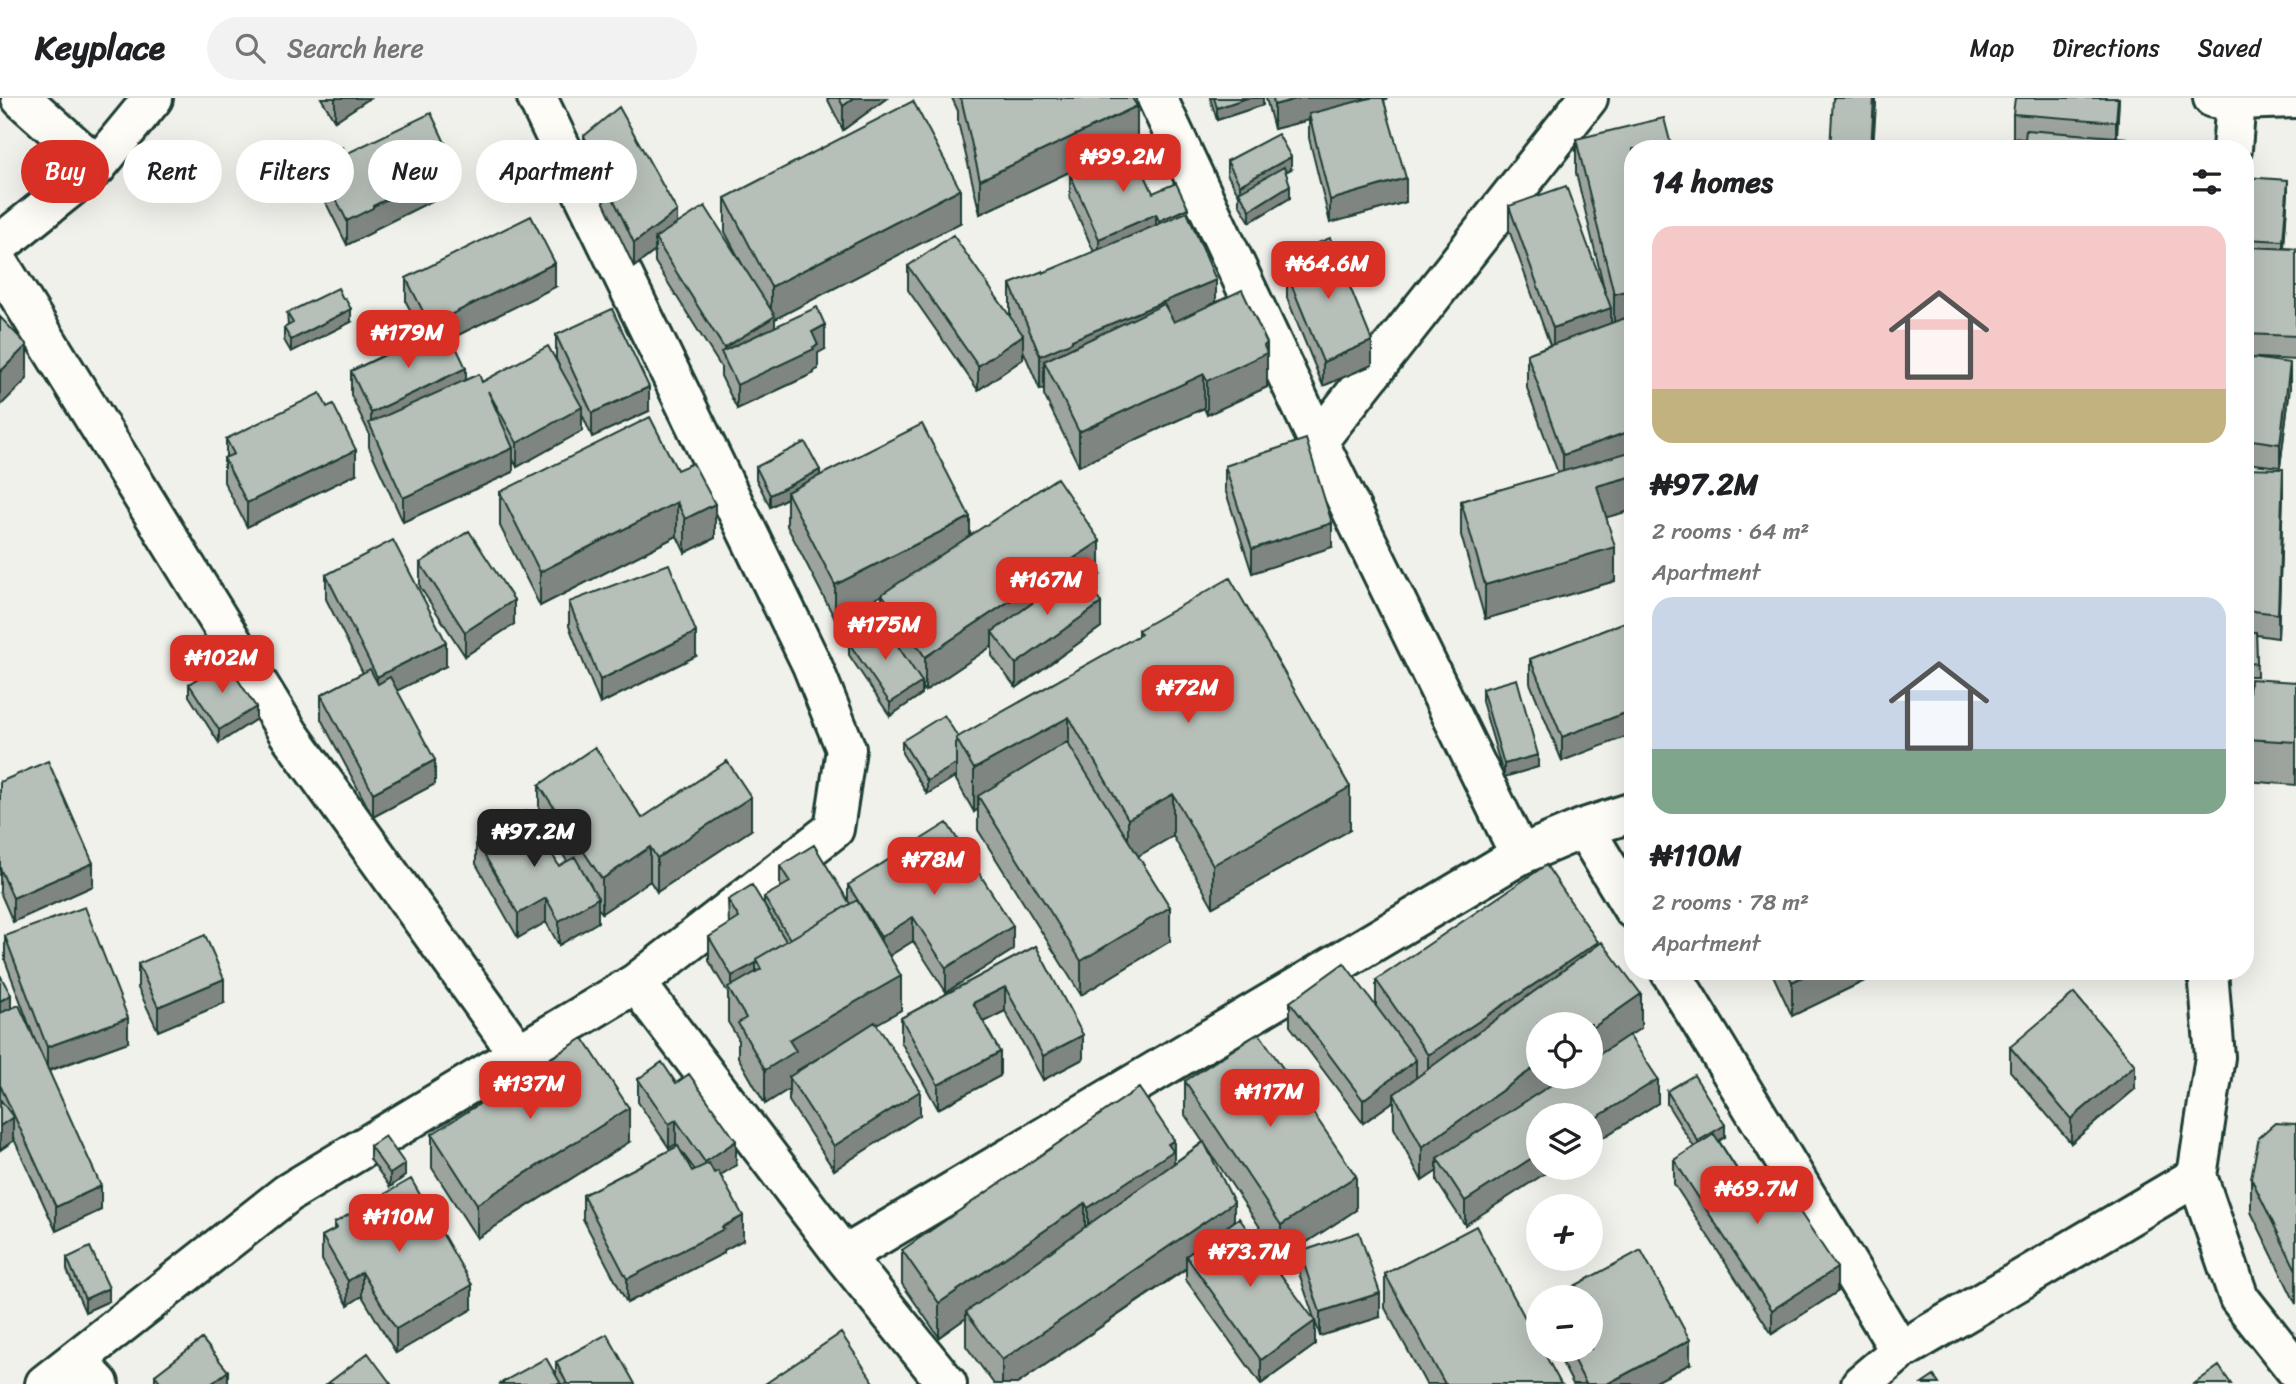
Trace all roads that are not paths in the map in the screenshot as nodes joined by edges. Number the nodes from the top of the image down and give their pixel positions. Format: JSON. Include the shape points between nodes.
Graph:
{"nodes":[{"id":1,"x":21,"y":98,"type":"edge"},
{"id":2,"x":153,"y":98,"type":"edge"},
{"id":3,"x":537,"y":98,"type":"edge"},
{"id":4,"x":1157,"y":98,"type":"edge"},
{"id":5,"x":1588,"y":98,"type":"edge"},
{"id":6,"x":2225,"y":99,"type":"edge"},
{"id":7,"x":2296,"y":99,"type":"edge"},
{"id":8,"x":68,"y":140,"type":"edge"},
{"id":9,"x":2231,"y":140,"type":"edge"},
{"id":10,"x":109,"y":151,"type":"edge"},
{"id":11,"x":51,"y":203,"type":"edge"},
{"id":12,"x":0,"y":244,"type":"edge"},
{"id":13,"x":0,"y":265,"type":"edge"},
{"id":14,"x":1318,"y":441,"type":"junction"},
{"id":15,"x":2254,"y":704,"type":"edge"},
{"id":16,"x":2296,"y":706,"type":"edge"},
{"id":17,"x":1624,"y":815,"type":"edge"},
{"id":18,"x":1584,"y":828,"type":"junction"},
{"id":19,"x":1520,"y":855,"type":"junction"},
{"id":20,"x":1624,"y":894,"type":"edge"},
{"id":21,"x":1675,"y":980,"type":"edge"},
{"id":22,"x":2209,"y":980,"type":"edge"},
{"id":23,"x":636,"y":983,"type":"junction"},
{"id":24,"x":518,"y":1053,"type":"junction"},
{"id":25,"x":2197,"y":1176,"type":"junction"},
{"id":26,"x":844,"y":1256,"type":"junction"},
{"id":27,"x":1900,"y":1351,"type":"junction"},
{"id":28,"x":2296,"y":1370,"type":"edge"},
{"id":29,"x":88,"y":1373,"type":"edge"},
{"id":30,"x":45,"y":1384,"type":"edge"},
{"id":31,"x":947,"y":1384,"type":"edge"},
{"id":32,"x":1861,"y":1384,"type":"edge"}],
"edges":[{"from":1,"to":8,"type":"street"},
{"from":2,"to":10,"type":"street"},
{"from":3,"to":23,"type":"street","via":[[812,665],[846,749],[834,829]]},
{"from":4,"to":14,"type":"street"},
{"from":5,"to":14,"type":"street"},
{"from":6,"to":7,"type":"street"},
{"from":6,"to":9,"type":"street"},
{"from":11,"to":12,"type":"street"},
{"from":13,"to":24,"type":"street","via":[[289,734]]},
{"from":14,"to":19,"type":"street"},
{"from":15,"to":16,"type":"street"},
{"from":17,"to":18,"type":"street"},
{"from":18,"to":19,"type":"street"},
{"from":18,"to":20,"type":"street"},
{"from":19,"to":26,"type":"street"},
{"from":21,"to":27,"type":"street"},
{"from":22,"to":25,"type":"street","via":[[2216,1057]]},
{"from":23,"to":24,"type":"street"},
{"from":23,"to":26,"type":"street"},
{"from":24,"to":29,"type":"street","via":[[288,1192]]},
{"from":25,"to":27,"type":"street"},
{"from":25,"to":28,"type":"street","via":[[2239,1298]]},
{"from":26,"to":31,"type":"street"},
{"from":27,"to":32,"type":"street"},
{"from":29,"to":30,"type":"street"}]}
